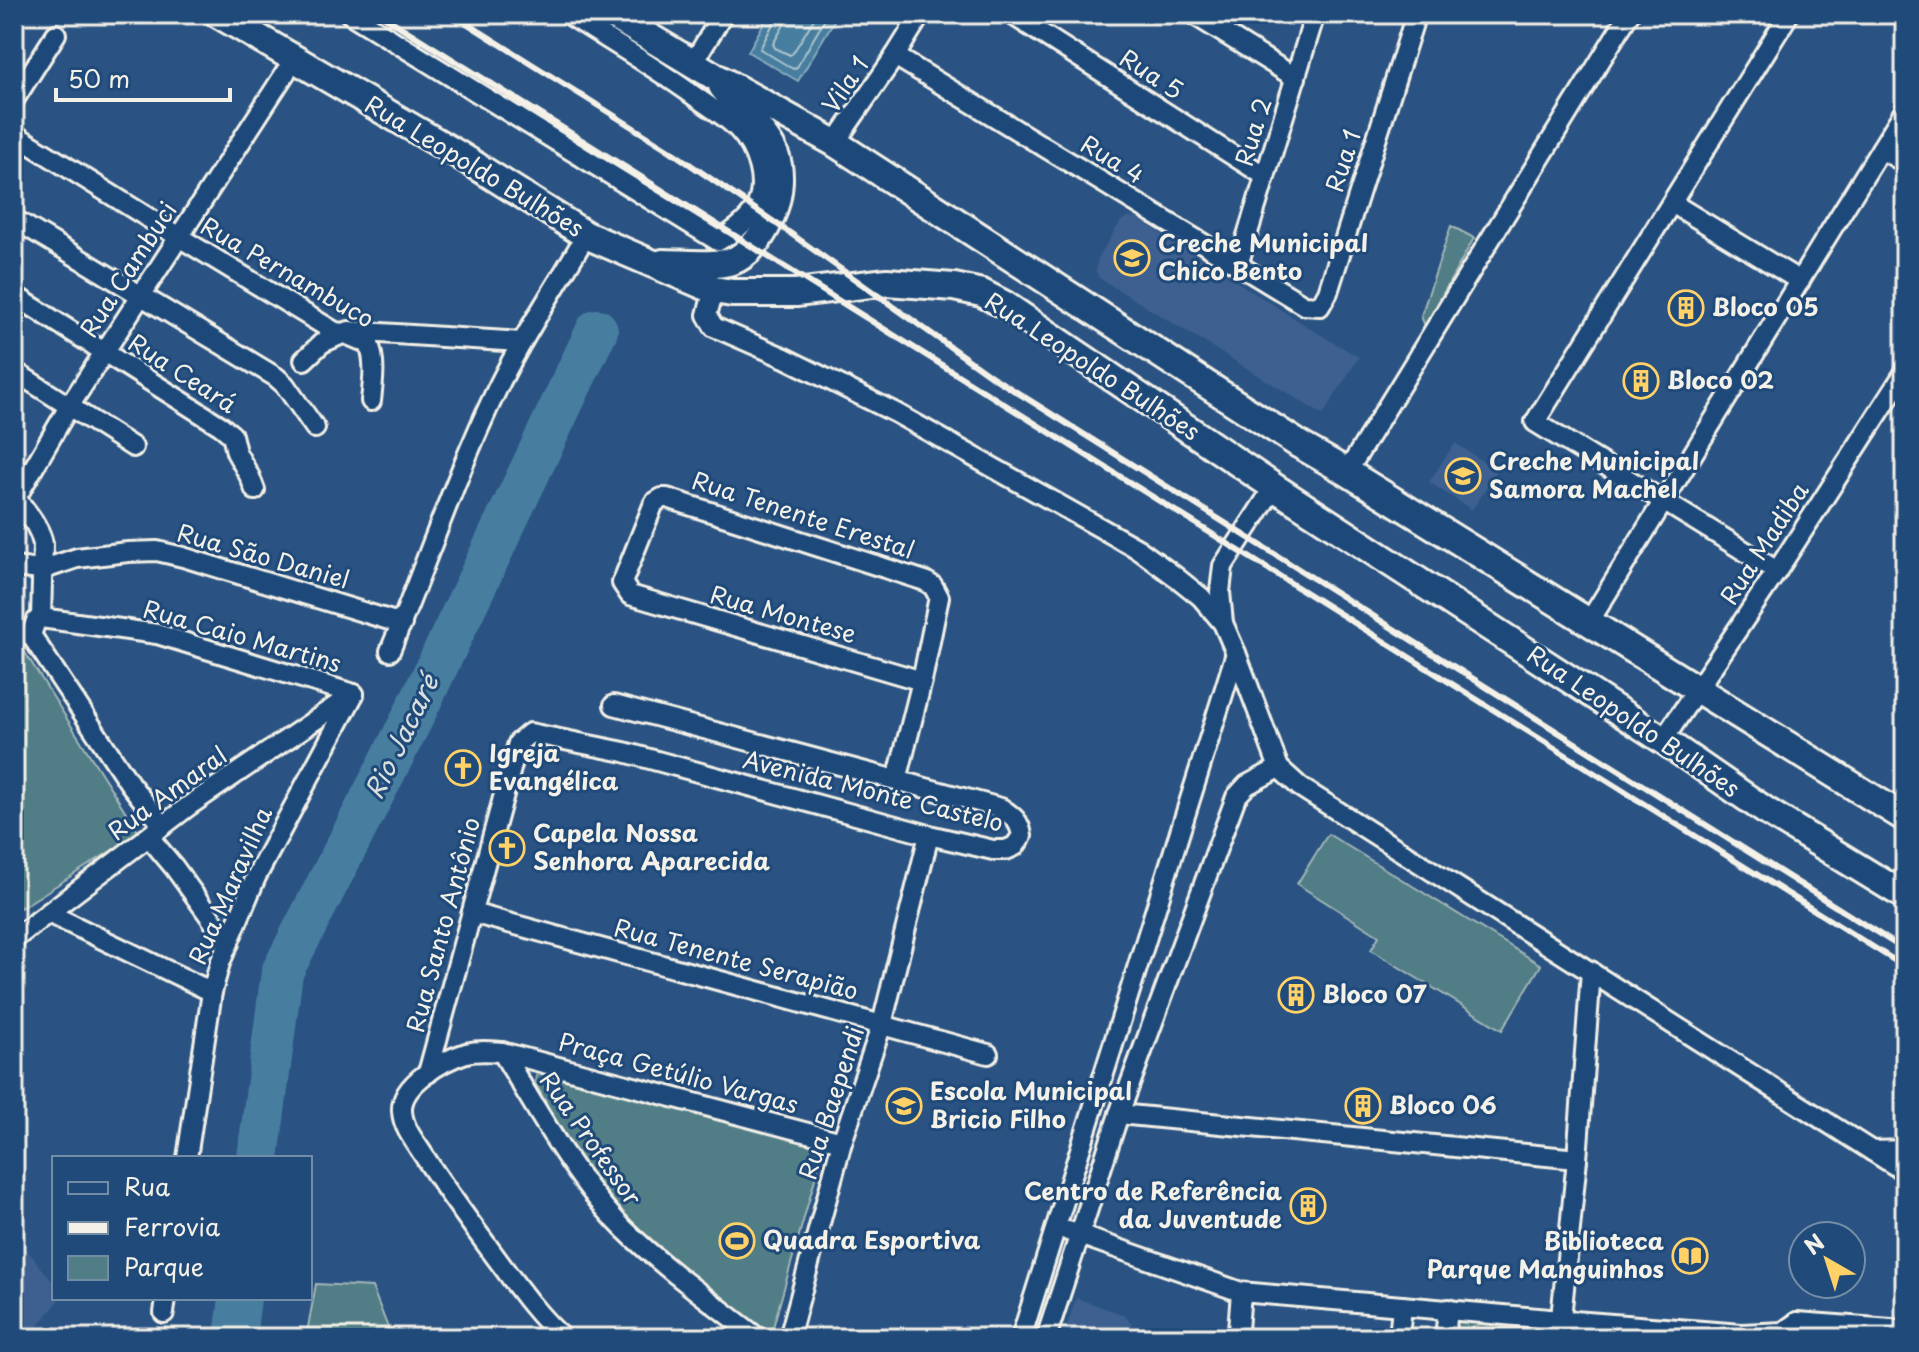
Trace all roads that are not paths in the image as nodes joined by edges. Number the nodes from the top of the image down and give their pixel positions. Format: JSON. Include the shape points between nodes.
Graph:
{"nodes":[{"id":1,"x":218,"y":14,"type":"edge"},
{"id":2,"x":350,"y":14,"type":"edge"},
{"id":3,"x":568,"y":14,"type":"edge"},
{"id":4,"x":611,"y":14,"type":"edge"},
{"id":5,"x":723,"y":14,"type":"edge"},
{"id":6,"x":921,"y":14,"type":"edge"},
{"id":7,"x":1011,"y":14,"type":"edge"},
{"id":8,"x":1193,"y":14,"type":"edge"},
{"id":9,"x":1315,"y":14,"type":"edge"},
{"id":10,"x":1416,"y":14,"type":"edge"},
{"id":11,"x":1629,"y":14,"type":"edge"},
{"id":12,"x":1789,"y":14,"type":"edge"},
{"id":13,"x":56,"y":34,"type":"dead end"},
{"id":14,"x":895,"y":56,"type":"junction"},
{"id":15,"x":704,"y":70,"type":"junction"},
{"id":16,"x":286,"y":72,"type":"dead end"},
{"id":17,"x":1296,"y":78,"type":"junction"},
{"id":18,"x":14,"y":100,"type":"edge"},
{"id":19,"x":1905,"y":110,"type":"edge"},
{"id":20,"x":14,"y":134,"type":"edge"},
{"id":21,"x":835,"y":143,"type":"junction"},
{"id":22,"x":1881,"y":149,"type":"junction"},
{"id":23,"x":1905,"y":163,"type":"edge"},
{"id":24,"x":1265,"y":176,"type":"junction"},
{"id":25,"x":1672,"y":203,"type":"junction"},
{"id":26,"x":14,"y":219,"type":"edge"},
{"id":27,"x":586,"y":235,"type":"junction"},
{"id":28,"x":179,"y":237,"type":"junction"},
{"id":29,"x":655,"y":263,"type":"junction"},
{"id":30,"x":1238,"y":265,"type":"junction"},
{"id":31,"x":1800,"y":281,"type":"junction"},
{"id":32,"x":714,"y":290,"type":"junction"},
{"id":33,"x":14,"y":295,"type":"edge"},
{"id":34,"x":141,"y":296,"type":"junction"},
{"id":35,"x":1304,"y":305,"type":"joint"},
{"id":36,"x":343,"y":333,"type":"junction"},
{"id":37,"x":521,"y":342,"type":"junction"},
{"id":38,"x":104,"y":352,"type":"junction"},
{"id":39,"x":304,"y":360,"type":"dead end"},
{"id":40,"x":14,"y":371,"type":"edge"},
{"id":41,"x":1905,"y":372,"type":"edge"},
{"id":42,"x":371,"y":401,"type":"dead end"},
{"id":43,"x":70,"y":405,"type":"junction"},
{"id":44,"x":315,"y":428,"type":"dead end"},
{"id":45,"x":133,"y":447,"type":"dead end"},
{"id":46,"x":1347,"y":472,"type":"junction"},
{"id":47,"x":1274,"y":487,"type":"junction"},
{"id":48,"x":255,"y":490,"type":"dead end"},
{"id":49,"x":15,"y":496,"type":"edge"},
{"id":50,"x":1665,"y":501,"type":"junction"},
{"id":51,"x":14,"y":567,"type":"edge"},
{"id":52,"x":41,"y":570,"type":"junction"},
{"id":53,"x":1777,"y":571,"type":"junction"},
{"id":54,"x":630,"y":595,"type":"joint"},
{"id":55,"x":41,"y":618,"type":"junction"},
{"id":56,"x":1589,"y":622,"type":"junction"},
{"id":57,"x":1223,"y":623,"type":"junction"},
{"id":58,"x":402,"y":624,"type":"junction"},
{"id":59,"x":390,"y":651,"type":"dead end"},
{"id":60,"x":1236,"y":653,"type":"junction"},
{"id":61,"x":922,"y":681,"type":"junction"},
{"id":62,"x":1697,"y":690,"type":"junction"},
{"id":63,"x":354,"y":694,"type":"junction"},
{"id":64,"x":614,"y":705,"type":"dead end"},
{"id":65,"x":1663,"y":740,"type":"junction"},
{"id":66,"x":518,"y":743,"type":"joint"},
{"id":67,"x":1279,"y":768,"type":"junction"},
{"id":68,"x":897,"y":780,"type":"junction"},
{"id":69,"x":1905,"y":818,"type":"edge"},
{"id":70,"x":156,"y":832,"type":"junction"},
{"id":71,"x":929,"y":835,"type":"junction"},
{"id":72,"x":1905,"y":896,"type":"edge"},
{"id":73,"x":48,"y":913,"type":"junction"},
{"id":74,"x":472,"y":913,"type":"junction"},
{"id":75,"x":16,"y":932,"type":"edge"},
{"id":76,"x":229,"y":943,"type":"junction"},
{"id":77,"x":1591,"y":971,"type":"junction"},
{"id":78,"x":212,"y":992,"type":"junction"},
{"id":79,"x":882,"y":1024,"type":"junction"},
{"id":80,"x":502,"y":1052,"type":"junction"},
{"id":81,"x":988,"y":1054,"type":"dead end"},
{"id":82,"x":428,"y":1073,"type":"junction"},
{"id":83,"x":1119,"y":1114,"type":"junction"},
{"id":84,"x":842,"y":1142,"type":"junction"},
{"id":85,"x":1905,"y":1150,"type":"edge"},
{"id":86,"x":1872,"y":1151,"type":"junction"},
{"id":87,"x":187,"y":1156,"type":"edge"},
{"id":88,"x":1577,"y":1159,"type":"junction"},
{"id":89,"x":1905,"y":1172,"type":"edge"},
{"id":90,"x":1056,"y":1227,"type":"junction"},
{"id":91,"x":1078,"y":1234,"type":"junction"},
{"id":92,"x":1241,"y":1292,"type":"junction"},
{"id":93,"x":1402,"y":1306,"type":"junction"},
{"id":94,"x":1448,"y":1309,"type":"junction"},
{"id":95,"x":1560,"y":1329,"type":"edge"},
{"id":96,"x":1796,"y":1330,"type":"edge"},
{"id":97,"x":1905,"y":1330,"type":"edge"},
{"id":98,"x":1742,"y":1336,"type":"edge"},
{"id":99,"x":563,"y":1338,"type":"edge"},
{"id":100,"x":758,"y":1338,"type":"edge"},
{"id":101,"x":789,"y":1338,"type":"edge"},
{"id":102,"x":1021,"y":1338,"type":"edge"},
{"id":103,"x":1046,"y":1338,"type":"edge"},
{"id":104,"x":1243,"y":1338,"type":"edge"},
{"id":105,"x":1399,"y":1338,"type":"edge"},
{"id":106,"x":1445,"y":1338,"type":"edge"}],
"edges":[{"from":1,"to":27,"type":"main road","name":"Rua Leopoldo Bulhões"},
{"from":2,"to":3,"type":"street","via":[[718,241],[730,234],[755,208],[760,190],[755,154],[745,137],[719,112]]},
{"from":4,"to":15,"type":"main road","name":"Rua Leopoldo Bulhões"},
{"from":5,"to":15,"type":"street"},
{"from":6,"to":14,"type":"street","name":"Vila 1"},
{"from":7,"to":24,"type":"street","name":"Rua 5"},
{"from":8,"to":17,"type":"street"},
{"from":9,"to":17,"type":"street","name":"Rua 2"},
{"from":10,"to":35,"type":"street","name":"Rua 1","via":[[1328,292],[1320,306]]},
{"from":11,"to":46,"type":"street"},
{"from":12,"to":25,"type":"street"},
{"from":13,"to":18,"type":"street"},
{"from":14,"to":21,"type":"street","name":"Vila 1"},
{"from":14,"to":30,"type":"street","name":"Rua 4"},
{"from":15,"to":21,"type":"main road","name":"Rua Leopoldo Bulhões"},
{"from":15,"to":29,"type":"main road","via":[[775,155],[777,200],[766,228],[738,259]]},
{"from":16,"to":28,"type":"street","name":"Rua Cambuci"},
{"from":17,"to":24,"type":"street","name":"Rua 2"},
{"from":19,"to":22,"type":"street"},
{"from":20,"to":28,"type":"street","name":"Rua Pernambuco"},
{"from":21,"to":46,"type":"main road","name":"Rua Leopoldo Bulhões"},
{"from":22,"to":23,"type":"street"},
{"from":22,"to":31,"type":"street"},
{"from":24,"to":30,"type":"street","name":"Rua 2"},
{"from":25,"to":31,"type":"street"},
{"from":25,"to":50,"type":"street","via":[[1535,422]]},
{"from":26,"to":34,"type":"street"},
{"from":27,"to":29,"type":"main road","name":"Rua Leopoldo Bulhões"},
{"from":27,"to":37,"type":"street"},
{"from":28,"to":34,"type":"street","name":"Rua Cambuci"},
{"from":28,"to":36,"type":"street","name":"Rua Pernambuco"},
{"from":29,"to":32,"type":"main road","name":"Rua Leopoldo Bulhões"},
{"from":30,"to":35,"type":"street","name":"Rua 4"},
{"from":31,"to":50,"type":"street"},
{"from":32,"to":47,"type":"main road","name":"Rua Leopoldo Bulhões","via":[[796,293],[887,282],[982,293]]},
{"from":32,"to":57,"type":"street","via":[[707,315],[714,327],[896,413],[1138,549],[1201,597]]},
{"from":33,"to":38,"type":"street","name":"Rua Ceará"},
{"from":34,"to":38,"type":"street","name":"Rua Cambuci"},
{"from":34,"to":44,"type":"street","via":[[276,377]]},
{"from":36,"to":37,"type":"street"},
{"from":36,"to":39,"type":"street"},
{"from":36,"to":42,"type":"street","name":"Rua Pernambuco","via":[[369,344]]},
{"from":37,"to":58,"type":"street","via":[[480,426]]},
{"from":38,"to":43,"type":"street","name":"Rua Cambuci"},
{"from":38,"to":48,"type":"street","name":"Rua Ceará","via":[[232,435]]},
{"from":40,"to":43,"type":"street"},
{"from":41,"to":53,"type":"street","name":"Rua Madiba"},
{"from":43,"to":45,"type":"street"},
{"from":43,"to":49,"type":"street","name":"Rua Cambuci"},
{"from":46,"to":56,"type":"main road","name":"Rua Leopoldo Bulhões"},
{"from":47,"to":57,"type":"street","via":[[1223,566]]},
{"from":47,"to":65,"type":"main road","name":"Rua Leopoldo Bulhões"},
{"from":49,"to":52,"type":"street","via":[[41,534]]},
{"from":50,"to":53,"type":"street"},
{"from":50,"to":56,"type":"street"},
{"from":51,"to":52,"type":"street","name":"Rua São Daniel"},
{"from":52,"to":55,"type":"street"},
{"from":52,"to":58,"type":"street","name":"Rua São Daniel","via":[[77,558],[157,551]]},
{"from":53,"to":62,"type":"street","name":"Rua Madiba"},
{"from":54,"to":61,"type":"street","name":"Rua Montese"},
{"from":54,"to":61,"type":"street","name":"Rua Tenente Erestal","via":[[622,583],[654,503],[667,498],[933,586],[939,597]]},
{"from":55,"to":63,"type":"street","name":"Rua Caio Martins","via":[[157,634]]},
{"from":55,"to":70,"type":"street","via":[[31,635]]},
{"from":56,"to":62,"type":"main road","name":"Rua Leopoldo Bulhões"},
{"from":57,"to":60,"type":"street"},
{"from":58,"to":59,"type":"street"},
{"from":60,"to":67,"type":"street"},
{"from":60,"to":90,"type":"street"},
{"from":61,"to":68,"type":"street"},
{"from":62,"to":65,"type":"street","name":"Rua Madiba"},
{"from":62,"to":69,"type":"main road","name":"Rua Leopoldo Bulhões"},
{"from":63,"to":70,"type":"street","name":"Rua Amaral"},
{"from":63,"to":76,"type":"street","name":"Rua Maravilha","via":[[256,877]]},
{"from":64,"to":68,"type":"street","name":"Avenida Monte Castelo"},
{"from":65,"to":72,"type":"main road","name":"Rua Leopoldo Bulhões"},
{"from":66,"to":71,"type":"street","name":"Avenida Monte Castelo","via":[[530,733],[624,752]]},
{"from":66,"to":74,"type":"street","name":"Rua Santo Antônio"},
{"from":67,"to":77,"type":"street","via":[[1300,787]]},
{"from":67,"to":83,"type":"street","via":[[1236,797]]},
{"from":68,"to":71,"type":"street","name":"Avenida Monte Castelo","via":[[1001,808],[1014,816],[1022,836],[1015,846],[993,850]]},
{"from":70,"to":73,"type":"street","name":"Rua Amaral"},
{"from":70,"to":76,"type":"street","via":[[174,867]]},
{"from":71,"to":79,"type":"street","name":"Rua Baependi"},
{"from":73,"to":75,"type":"street","name":"Rua Amaral"},
{"from":73,"to":78,"type":"street"},
{"from":74,"to":79,"type":"street","name":"Rua Tenente Serapião"},
{"from":74,"to":82,"type":"street","name":"Rua Santo Antônio"},
{"from":76,"to":78,"type":"street","name":"Rua Maravilha"},
{"from":77,"to":86,"type":"street"},
{"from":77,"to":88,"type":"street"},
{"from":78,"to":87,"type":"street","name":"Rua Maravilha"},
{"from":79,"to":81,"type":"street","name":"Rua Tenente Serapião"},
{"from":79,"to":84,"type":"street","name":"Rua Baependi"},
{"from":80,"to":82,"type":"street","name":"Rua Santo Antônio","via":[[468,1053]]},
{"from":80,"to":84,"type":"street","name":"Praça Getúlio Vargas"},
{"from":80,"to":100,"type":"street","name":"Rua Professor","via":[[567,1155],[623,1228]]},
{"from":82,"to":99,"type":"street","name":"Rua Santo Antônio","via":[[403,1098],[406,1128],[519,1289]]},
{"from":83,"to":88,"type":"street"},
{"from":83,"to":91,"type":"street"},
{"from":84,"to":101,"type":"street","name":"Rua Baependi"},
{"from":85,"to":86,"type":"street"},
{"from":86,"to":89,"type":"street"},
{"from":88,"to":95,"type":"street"},
{"from":90,"to":91,"type":"street"},
{"from":90,"to":102,"type":"street"},
{"from":91,"to":92,"type":"street"},
{"from":91,"to":103,"type":"street"},
{"from":92,"to":93,"type":"street"},
{"from":92,"to":104,"type":"street","via":[[1238,1330]]},
{"from":93,"to":94,"type":"street"},
{"from":93,"to":105,"type":"street"},
{"from":94,"to":95,"type":"street"},
{"from":94,"to":106,"type":"street"},
{"from":95,"to":98,"type":"street"},
{"from":96,"to":97,"type":"street"},
{"from":96,"to":98,"type":"street"}]}
